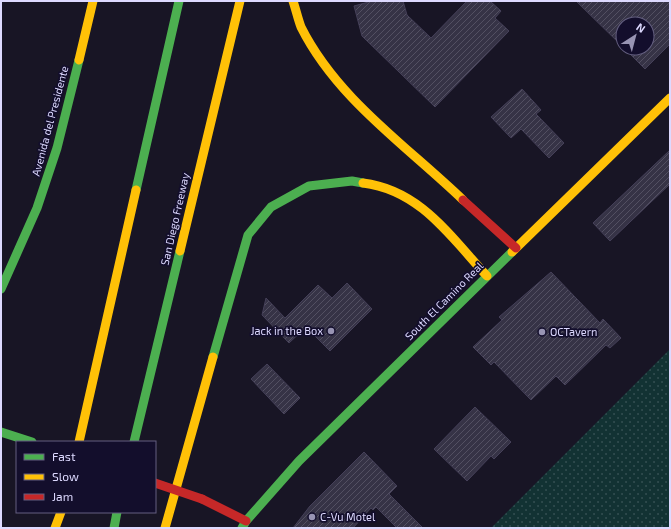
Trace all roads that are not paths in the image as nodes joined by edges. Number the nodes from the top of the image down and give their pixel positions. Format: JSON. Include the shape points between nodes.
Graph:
{"nodes":[{"id":1,"x":93,"y":1,"type":"edge"},
{"id":2,"x":178,"y":1,"type":"edge"},
{"id":3,"x":240,"y":1,"type":"edge"},
{"id":4,"x":293,"y":1,"type":"edge"},
{"id":5,"x":670,"y":98,"type":"edge"},
{"id":6,"x":516,"y":248,"type":"junction"},
{"id":7,"x":488,"y":276,"type":"junction"},
{"id":8,"x":1,"y":289,"type":"edge"},
{"id":9,"x":6,"y":433,"type":"edge"},
{"id":10,"x":29,"y":441,"type":"edge"},
{"id":11,"x":79,"y":441,"type":"edge"},
{"id":12,"x":134,"y":441,"type":"edge"},
{"id":13,"x":156,"y":483,"type":"edge"},
{"id":14,"x":62,"y":513,"type":"edge"},
{"id":15,"x":62,"y":513,"type":"edge"},
{"id":16,"x":117,"y":513,"type":"edge"},
{"id":17,"x":244,"y":525,"type":"edge"},
{"id":18,"x":55,"y":528,"type":"edge"},
{"id":19,"x":59,"y":528,"type":"edge"},
{"id":20,"x":114,"y":528,"type":"edge"},
{"id":21,"x":165,"y":528,"type":"edge"}],
"edges":[{"from":1,"to":8,"type":"main road","name":"Avenida del Presidente","via":[[57,148],[37,208]]},
{"from":2,"to":11,"type":"main road"},
{"from":3,"to":12,"type":"main road","name":"San Diego Freeway"},
{"from":4,"to":6,"type":"main road","via":[[295,13],[314,51],[342,86]]},
{"from":5,"to":6,"type":"main road","name":"South El Camino Real"},
{"from":6,"to":7,"type":"main road","name":"South El Camino Real"},
{"from":7,"to":17,"type":"main road","name":"South El Camino Real","via":[[299,461]]},
{"from":7,"to":21,"type":"main road","via":[[428,212],[381,185],[352,181],[309,186],[271,207],[248,235]]},
{"from":9,"to":10,"type":"main road"},
{"from":13,"to":17,"type":"main road","bridge":true,"via":[[202,499]]},
{"from":14,"to":18,"type":"main road"},
{"from":15,"to":19,"type":"main road"},
{"from":16,"to":20,"type":"main road"}]}
